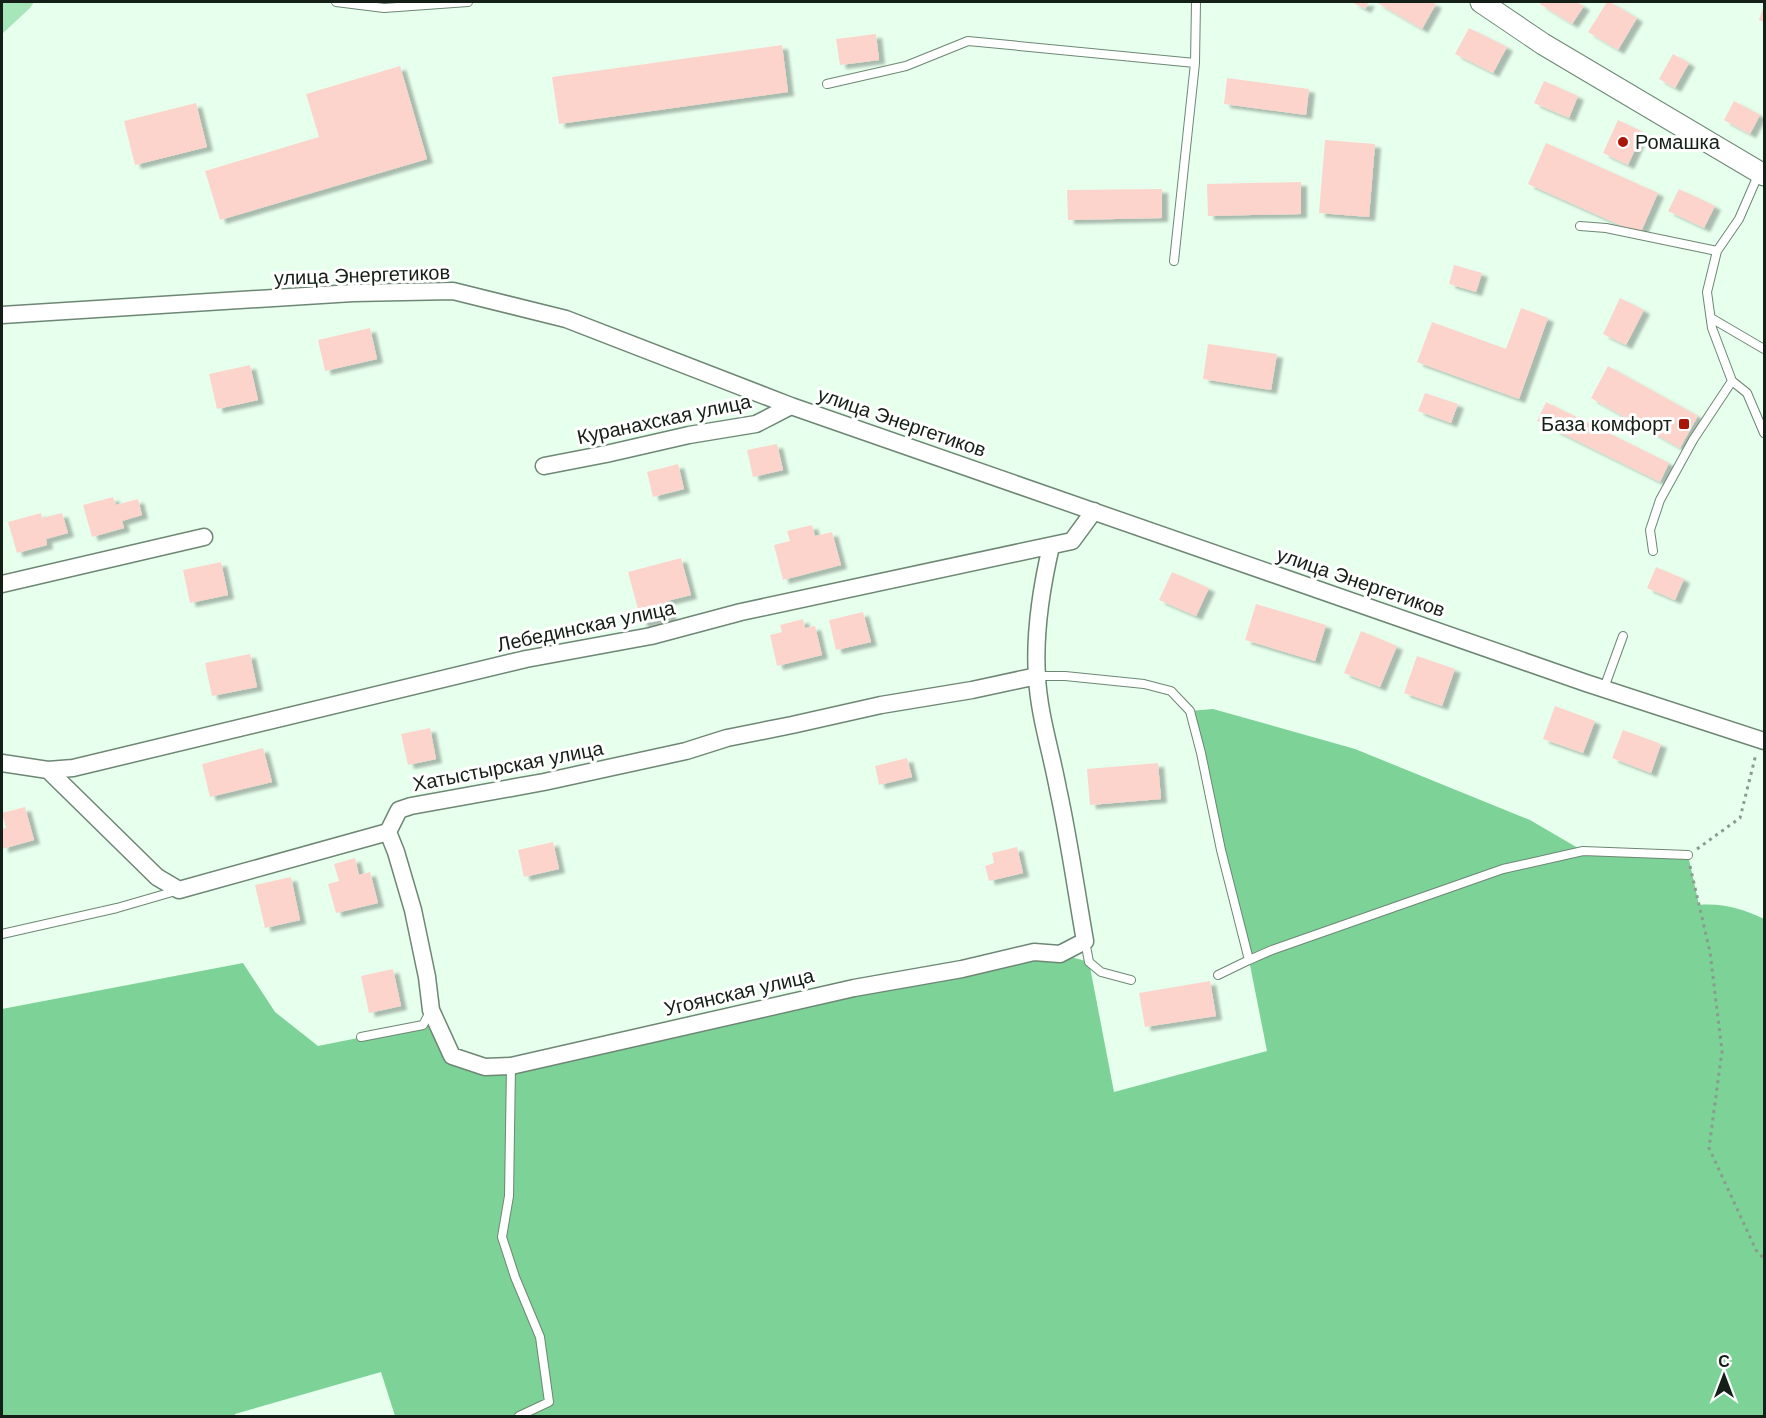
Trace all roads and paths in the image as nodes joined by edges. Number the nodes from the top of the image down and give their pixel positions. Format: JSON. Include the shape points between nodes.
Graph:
{"nodes":[{"id":1,"x":336,"y":2,"type":"edge"},
{"id":2,"x":468,"y":2,"type":"edge"},
{"id":3,"x":1196,"y":2,"type":"edge"},
{"id":4,"x":1481,"y":2,"type":"edge"},
{"id":5,"x":1195,"y":63,"type":"junction"},
{"id":6,"x":827,"y":84,"type":"dead end"},
{"id":7,"x":1762,"y":174,"type":"edge"},
{"id":8,"x":1580,"y":226,"type":"dead end"},
{"id":9,"x":1717,"y":251,"type":"junction"},
{"id":10,"x":1174,"y":261,"type":"dead end"},
{"id":11,"x":2,"y":315,"type":"edge"},
{"id":12,"x":1710,"y":318,"type":"junction"},
{"id":13,"x":1764,"y":349,"type":"edge"},
{"id":14,"x":1732,"y":381,"type":"junction"},
{"id":15,"x":791,"y":406,"type":"junction"},
{"id":16,"x":1764,"y":433,"type":"edge"},
{"id":17,"x":544,"y":466,"type":"dead end"},
{"id":18,"x":1094,"y":511,"type":"junction"},
{"id":19,"x":204,"y":537,"type":"dead end"},
{"id":20,"x":1051,"y":546,"type":"junction"},
{"id":21,"x":1653,"y":551,"type":"dead end"},
{"id":22,"x":2,"y":584,"type":"edge"},
{"id":23,"x":1623,"y":636,"type":"dead end"},
{"id":24,"x":1037,"y":676,"type":"junction"},
{"id":25,"x":1604,"y":688,"type":"junction"},
{"id":26,"x":1762,"y":741,"type":"edge"},
{"id":27,"x":2,"y":763,"type":"edge"},
{"id":28,"x":48,"y":770,"type":"junction"},
{"id":29,"x":388,"y":832,"type":"junction"},
{"id":30,"x":1688,"y":855,"type":"junction"},
{"id":31,"x":179,"y":890,"type":"junction"},
{"id":32,"x":2,"y":934,"type":"edge"},
{"id":33,"x":1085,"y":941,"type":"junction"},
{"id":34,"x":1249,"y":960,"type":"junction"},
{"id":35,"x":1218,"y":975,"type":"dead end"},
{"id":36,"x":1131,"y":980,"type":"dead end"},
{"id":37,"x":431,"y":1010,"type":"junction"},
{"id":38,"x":361,"y":1037,"type":"dead end"},
{"id":39,"x":511,"y":1066,"type":"junction"},
{"id":40,"x":1764,"y":1259,"type":"edge"},
{"id":41,"x":519,"y":1416,"type":"edge"}],
"edges":[{"from":1,"to":2,"type":"lane","via":[[384,8]]},
{"from":3,"to":5,"type":"lane"},
{"from":4,"to":7,"type":"street"},
{"from":5,"to":6,"type":"lane","via":[[968,40],[906,66]]},
{"from":5,"to":10,"type":"lane"},
{"from":7,"to":9,"type":"lane"},
{"from":8,"to":9,"type":"lane"},
{"from":9,"to":12,"type":"lane","via":[[1707,292]]},
{"from":11,"to":15,"type":"street","name":"улица Энергетиков","via":[[353,293],[453,291],[566,319]]},
{"from":12,"to":13,"type":"lane"},
{"from":12,"to":14,"type":"lane"},
{"from":14,"to":16,"type":"lane","via":[[1747,393]]},
{"from":14,"to":21,"type":"lane","via":[[1660,500],[1650,530]]},
{"from":15,"to":17,"type":"street","name":"Куранахская улица","via":[[756,424]]},
{"from":15,"to":18,"type":"street","name":"улица Энергетиков"},
{"from":18,"to":20,"type":"street","name":"Лебединская улица","via":[[1072,541]]},
{"from":18,"to":25,"type":"street","name":"улица Энергетиков"},
{"from":19,"to":22,"type":"street"},
{"from":20,"to":24,"type":"street","via":[[1042,592]]},
{"from":20,"to":28,"type":"street","name":"Лебединская улица","via":[[741,612],[651,636],[526,659],[73,768]]},
{"from":23,"to":25,"type":"lane"},
{"from":24,"to":29,"type":"street","name":"Хатыстырская улица","via":[[881,705],[727,738],[686,751],[411,806],[399,810]]},
{"from":24,"to":33,"type":"street","via":[[1040,713],[1066,824]]},
{"from":24,"to":34,"type":"lane","via":[[1144,684],[1171,691],[1190,711]]},
{"from":25,"to":26,"type":"street","name":"улица Энергетиков"},
{"from":26,"to":30,"type":"path","via":[[1740,818]]},
{"from":27,"to":28,"type":"street","name":"Лебединская улица"},
{"from":28,"to":31,"type":"street","via":[[157,877]]},
{"from":29,"to":31,"type":"street"},
{"from":29,"to":37,"type":"street","name":"Угоянская улица","via":[[413,910]]},
{"from":30,"to":34,"type":"lane","via":[[1583,851],[1503,869]]},
{"from":30,"to":40,"type":"path","via":[[1710,952],[1722,1051],[1710,1148],[1756,1250]]},
{"from":31,"to":32,"type":"lane"},
{"from":33,"to":36,"type":"lane","via":[[1089,962],[1101,972]]},
{"from":33,"to":39,"type":"street","name":"Угоянская улица","via":[[1060,954],[1034,952],[854,988]]},
{"from":34,"to":35,"type":"lane"},
{"from":37,"to":38,"type":"lane","via":[[423,1025]]},
{"from":37,"to":39,"type":"street","name":"Угоянская улица","via":[[452,1056],[485,1067]]},
{"from":39,"to":41,"type":"lane","via":[[509,1196],[502,1237],[540,1337],[549,1402]]}]}
